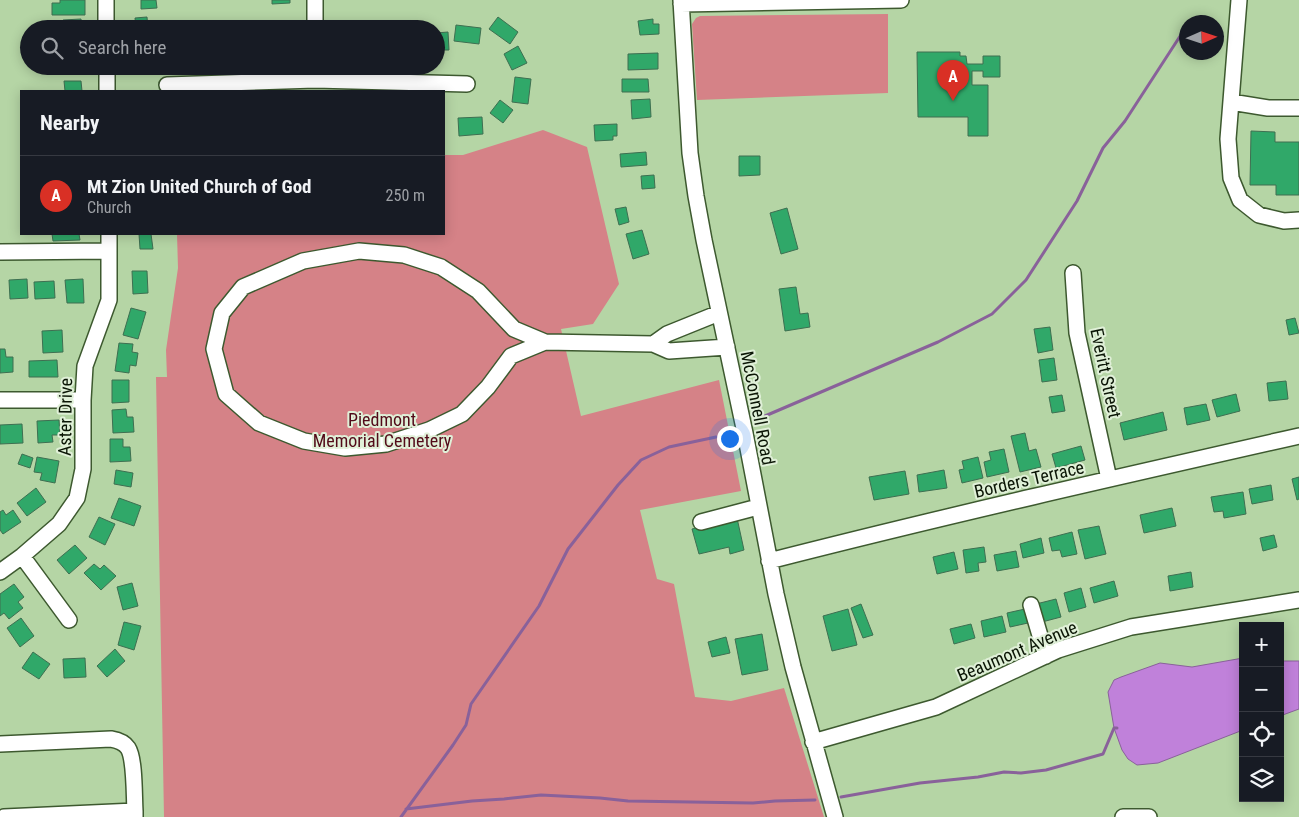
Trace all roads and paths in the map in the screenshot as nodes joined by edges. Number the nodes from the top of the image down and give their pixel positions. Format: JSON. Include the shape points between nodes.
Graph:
{"nodes":[{"id":1,"x":106,"y":0,"type":"edge"},
{"id":2,"x":315,"y":0,"type":"edge"},
{"id":3,"x":901,"y":0,"type":"edge"},
{"id":4,"x":1239,"y":0,"type":"edge"},
{"id":5,"x":681,"y":2,"type":"edge"},
{"id":6,"x":106,"y":20,"type":"edge"},
{"id":7,"x":315,"y":20,"type":"edge"},
{"id":8,"x":107,"y":75,"type":"edge"},
{"id":9,"x":290,"y":75,"type":"edge"},
{"id":10,"x":343,"y":75,"type":"edge"},
{"id":11,"x":467,"y":84,"type":"dead end"},
{"id":12,"x":167,"y":85,"type":"dead end"},
{"id":13,"x":107,"y":90,"type":"edge"},
{"id":14,"x":1231,"y":102,"type":"junction"},
{"id":15,"x":1299,"y":108,"type":"edge"},
{"id":16,"x":1299,"y":220,"type":"edge"},
{"id":17,"x":109,"y":235,"type":"edge"},
{"id":18,"x":109,"y":251,"type":"junction"},
{"id":19,"x":0,"y":252,"type":"edge"},
{"id":20,"x":1073,"y":273,"type":"dead end"},
{"id":21,"x":719,"y":313,"type":"junction"},
{"id":22,"x":545,"y":342,"type":"junction"},
{"id":23,"x":653,"y":344,"type":"junction"},
{"id":24,"x":727,"y":347,"type":"junction"},
{"id":25,"x":0,"y":400,"type":"edge"},
{"id":26,"x":83,"y":400,"type":"junction"},
{"id":27,"x":1299,"y":436,"type":"edge"},
{"id":28,"x":1110,"y":479,"type":"junction"},
{"id":29,"x":758,"y":507,"type":"junction"},
{"id":30,"x":702,"y":522,"type":"dead end"},
{"id":31,"x":22,"y":556,"type":"junction"},
{"id":32,"x":769,"y":561,"type":"junction"},
{"id":33,"x":0,"y":572,"type":"edge"},
{"id":34,"x":1299,"y":600,"type":"edge"},
{"id":35,"x":1031,"y":605,"type":"dead end"},
{"id":36,"x":70,"y":620,"type":"dead end"},
{"id":37,"x":1046,"y":656,"type":"junction"},
{"id":38,"x":813,"y":742,"type":"junction"},
{"id":39,"x":0,"y":744,"type":"edge"},
{"id":40,"x":135,"y":814,"type":"edge"},
{"id":41,"x":4,"y":817,"type":"edge"},
{"id":42,"x":835,"y":817,"type":"edge"},
{"id":43,"x":1123,"y":817,"type":"edge"},
{"id":44,"x":1149,"y":817,"type":"edge"}],
"edges":[{"from":1,"to":6,"type":"street"},
{"from":2,"to":7,"type":"street"},
{"from":3,"to":5,"type":"street"},
{"from":4,"to":14,"type":"street"},
{"from":5,"to":21,"type":"street","name":"McConnell Road","via":[[690,152]]},
{"from":8,"to":13,"type":"street"},
{"from":9,"to":12,"type":"street"},
{"from":10,"to":11,"type":"street"},
{"from":14,"to":15,"type":"street","via":[[1268,108]]},
{"from":14,"to":16,"type":"street","via":[[1228,139],[1231,178],[1240,200],[1259,215],[1284,221]]},
{"from":17,"to":18,"type":"street","name":"Aster Drive"},
{"from":18,"to":19,"type":"street"},
{"from":18,"to":26,"type":"street","name":"Aster Drive","via":[[109,300],[85,366]]},
{"from":20,"to":28,"type":"street","name":"Everitt Street","via":[[1077,333]]},
{"from":21,"to":23,"type":"street","via":[[667,334]]},
{"from":21,"to":24,"type":"street","name":"McConnell Road"},
{"from":22,"to":22,"type":"street","via":[[514,328],[478,291],[441,267],[404,254],[359,251],[303,260],[243,287],[222,313],[214,349],[226,394],[259,423],[304,441],[345,448],[386,444],[429,430],[462,414],[511,356]]},
{"from":22,"to":23,"type":"street"},
{"from":23,"to":24,"type":"street","via":[[669,351]]},
{"from":24,"to":29,"type":"street","name":"McConnell Road"},
{"from":25,"to":26,"type":"street"},
{"from":26,"to":31,"type":"street","name":"Aster Drive","via":[[83,469],[77,498],[59,524]]},
{"from":27,"to":28,"type":"street","name":"Borders Terrace"},
{"from":28,"to":32,"type":"street","name":"Borders Terrace"},
{"from":29,"to":30,"type":"street"},
{"from":29,"to":32,"type":"street","name":"McConnell Road"},
{"from":31,"to":33,"type":"street","name":"Aster Drive"},
{"from":31,"to":36,"type":"street"},
{"from":32,"to":38,"type":"street","name":"McConnell Road"},
{"from":34,"to":37,"type":"street","name":"Beaumont Avenue","via":[[1131,628]]},
{"from":35,"to":37,"type":"street"},
{"from":37,"to":38,"type":"street","name":"Beaumont Avenue","via":[[936,707]]},
{"from":38,"to":42,"type":"street","name":"McConnell Road"},
{"from":39,"to":40,"type":"street","via":[[111,738],[120,741],[128,748],[132,762]]},
{"from":40,"to":41,"type":"street"},
{"from":43,"to":44,"type":"street"}]}
